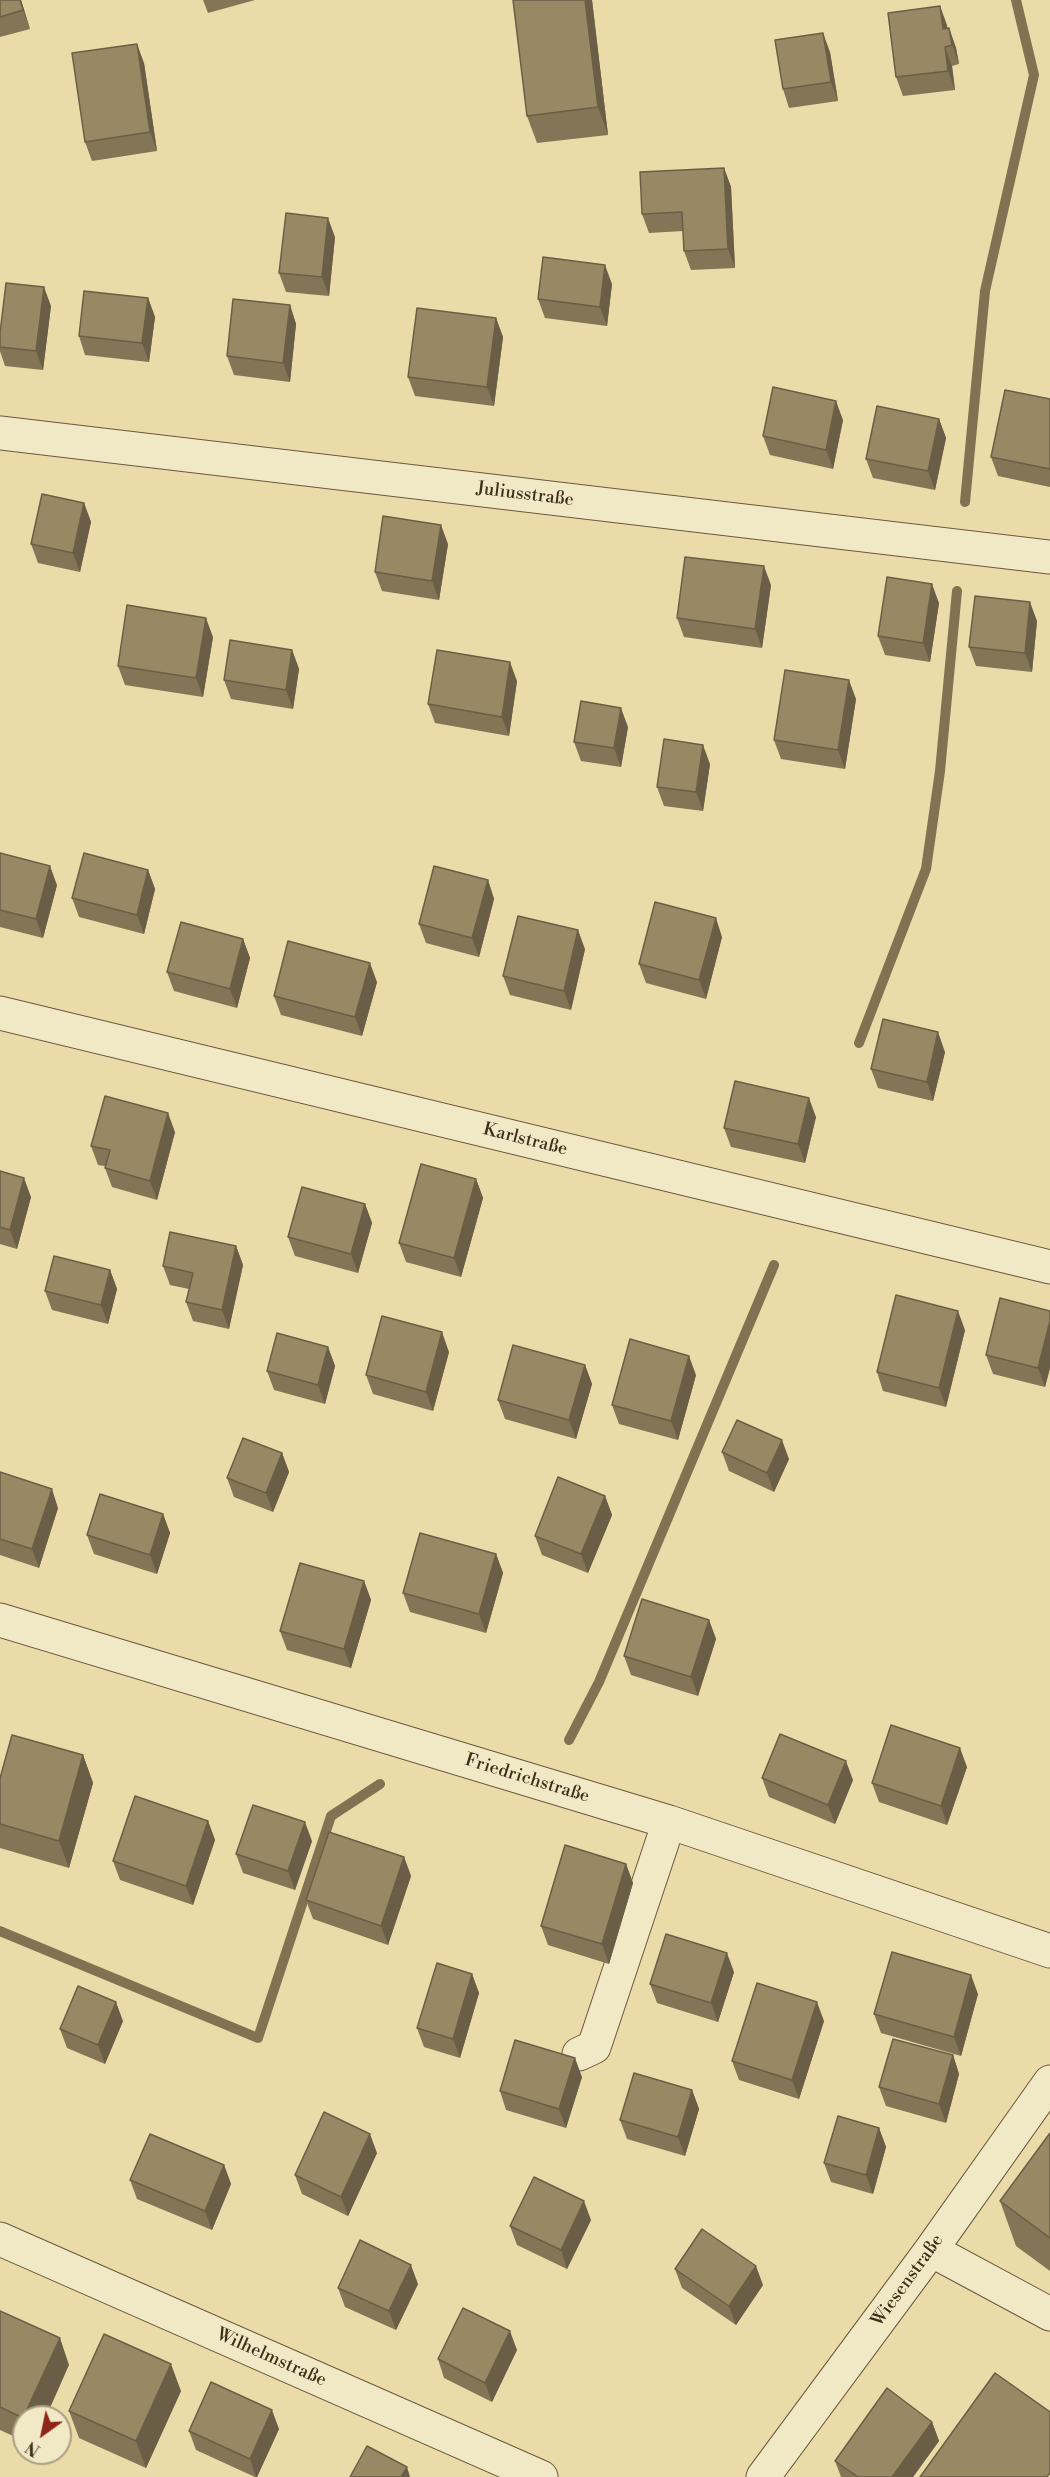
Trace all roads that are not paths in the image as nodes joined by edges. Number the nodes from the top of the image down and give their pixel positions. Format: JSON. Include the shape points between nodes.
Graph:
{"nodes":[{"id":1,"x":0,"y":433,"type":"edge"},
{"id":2,"x":1050,"y":557,"type":"edge"},
{"id":3,"x":0,"y":1013,"type":"edge"},
{"id":4,"x":1050,"y":1267,"type":"edge"},
{"id":5,"x":0,"y":1620,"type":"edge"},
{"id":6,"x":669,"y":1822,"type":"junction"},
{"id":7,"x":1050,"y":1951,"type":"edge"},
{"id":8,"x":579,"y":2054,"type":"dead end"},
{"id":9,"x":1050,"y":2082,"type":"edge"},
{"id":10,"x":0,"y":2239,"type":"edge"},
{"id":11,"x":931,"y":2250,"type":"junction"},
{"id":12,"x":1050,"y":2314,"type":"edge"},
{"id":13,"x":542,"y":2477,"type":"edge"},
{"id":14,"x":763,"y":2477,"type":"edge"}],
"edges":[{"from":1,"to":2,"type":"street","name":"Juliusstraße"},
{"from":3,"to":4,"type":"street","name":"Karlstraße"},
{"from":5,"to":6,"type":"street","name":"Friedrichstraße"},
{"from":6,"to":7,"type":"street","name":"Friedrichstraße"},
{"from":6,"to":8,"type":"street","via":[[594,2047]]},
{"from":9,"to":11,"type":"street","name":"Wiesenstraße"},
{"from":10,"to":13,"type":"street","name":"Wilhelmstraße"},
{"from":11,"to":12,"type":"street"},
{"from":11,"to":14,"type":"street","name":"Wiesenstraße"}]}
